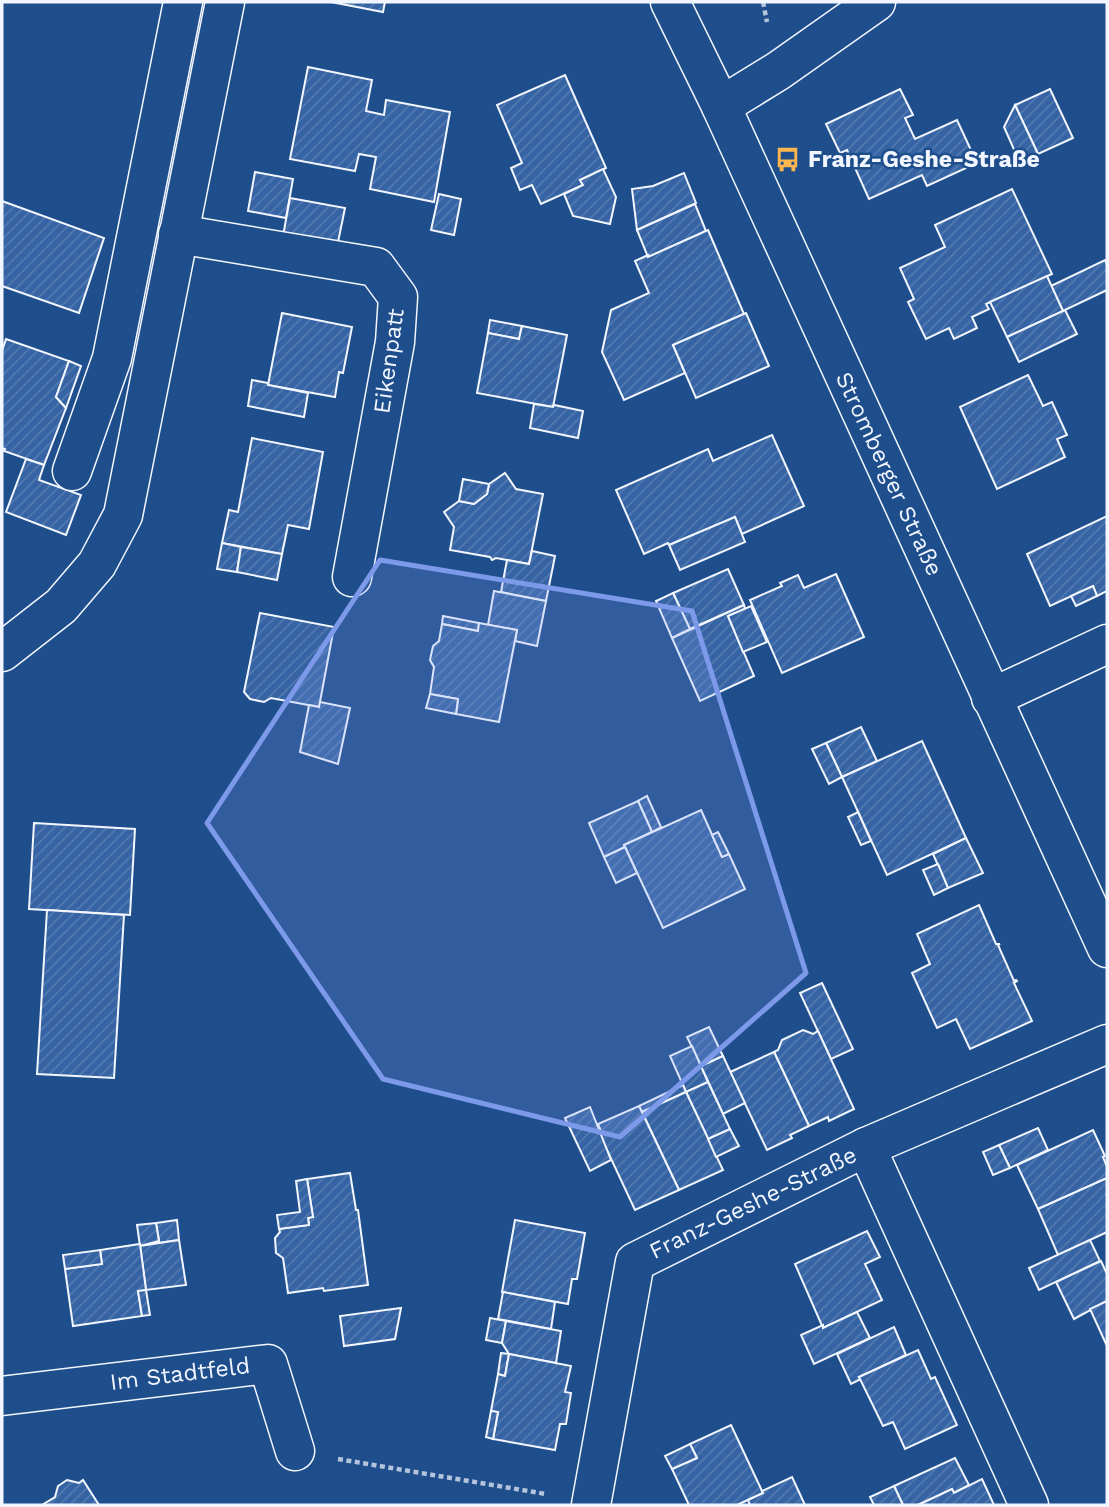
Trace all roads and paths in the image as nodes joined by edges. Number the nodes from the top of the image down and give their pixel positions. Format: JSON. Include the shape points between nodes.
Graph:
{"nodes":[{"id":1,"x":183,"y":2,"type":"edge"},
{"id":2,"x":225,"y":2,"type":"edge"},
{"id":3,"x":670,"y":2,"type":"edge"},
{"id":4,"x":876,"y":2,"type":"edge"},
{"id":5,"x":721,"y":106,"type":"junction"},
{"id":6,"x":178,"y":234,"type":"junction"},
{"id":7,"x":72,"y":471,"type":"dead end"},
{"id":8,"x":352,"y":577,"type":"dead end"},
{"id":9,"x":1107,"y":644,"type":"edge"},
{"id":10,"x":2,"y":652,"type":"edge"},
{"id":11,"x":991,"y":698,"type":"junction"},
{"id":12,"x":1107,"y":948,"type":"edge"},
{"id":13,"x":1107,"y":1044,"type":"edge"},
{"id":14,"x":866,"y":1147,"type":"junction"},
{"id":15,"x":2,"y":1395,"type":"edge"},
{"id":16,"x":295,"y":1451,"type":"joint"},
{"id":17,"x":591,"y":1504,"type":"edge"},
{"id":18,"x":1029,"y":1505,"type":"edge"}],
"edges":[{"from":1,"to":7,"type":"street","via":[[111,358]]},
{"from":2,"to":6,"type":"street"},
{"from":3,"to":5,"type":"street","name":"Stromberger Straße"},
{"from":4,"to":5,"type":"street"},
{"from":5,"to":11,"type":"street","name":"Stromberger Straße"},
{"from":6,"to":8,"type":"street","name":"Eikenpatt","via":[[376,267],[398,297],[395,342]]},
{"from":6,"to":10,"type":"street","via":[[122,515],[97,565],[61,606]]},
{"from":9,"to":11,"type":"street"},
{"from":11,"to":12,"type":"street","name":"Stromberger Straße"},
{"from":13,"to":14,"type":"street","name":"Franz-Geshe-Straße"},
{"from":14,"to":17,"type":"street","name":"Franz-Geshe-Straße","via":[[635,1262]]},
{"from":14,"to":18,"type":"street","name":"Franz-Geshe-Straße"},
{"from":15,"to":16,"type":"street","name":"Im Stadtfeld","via":[[268,1364]]},
{"from":16,"to":17,"type":"path"}]}
